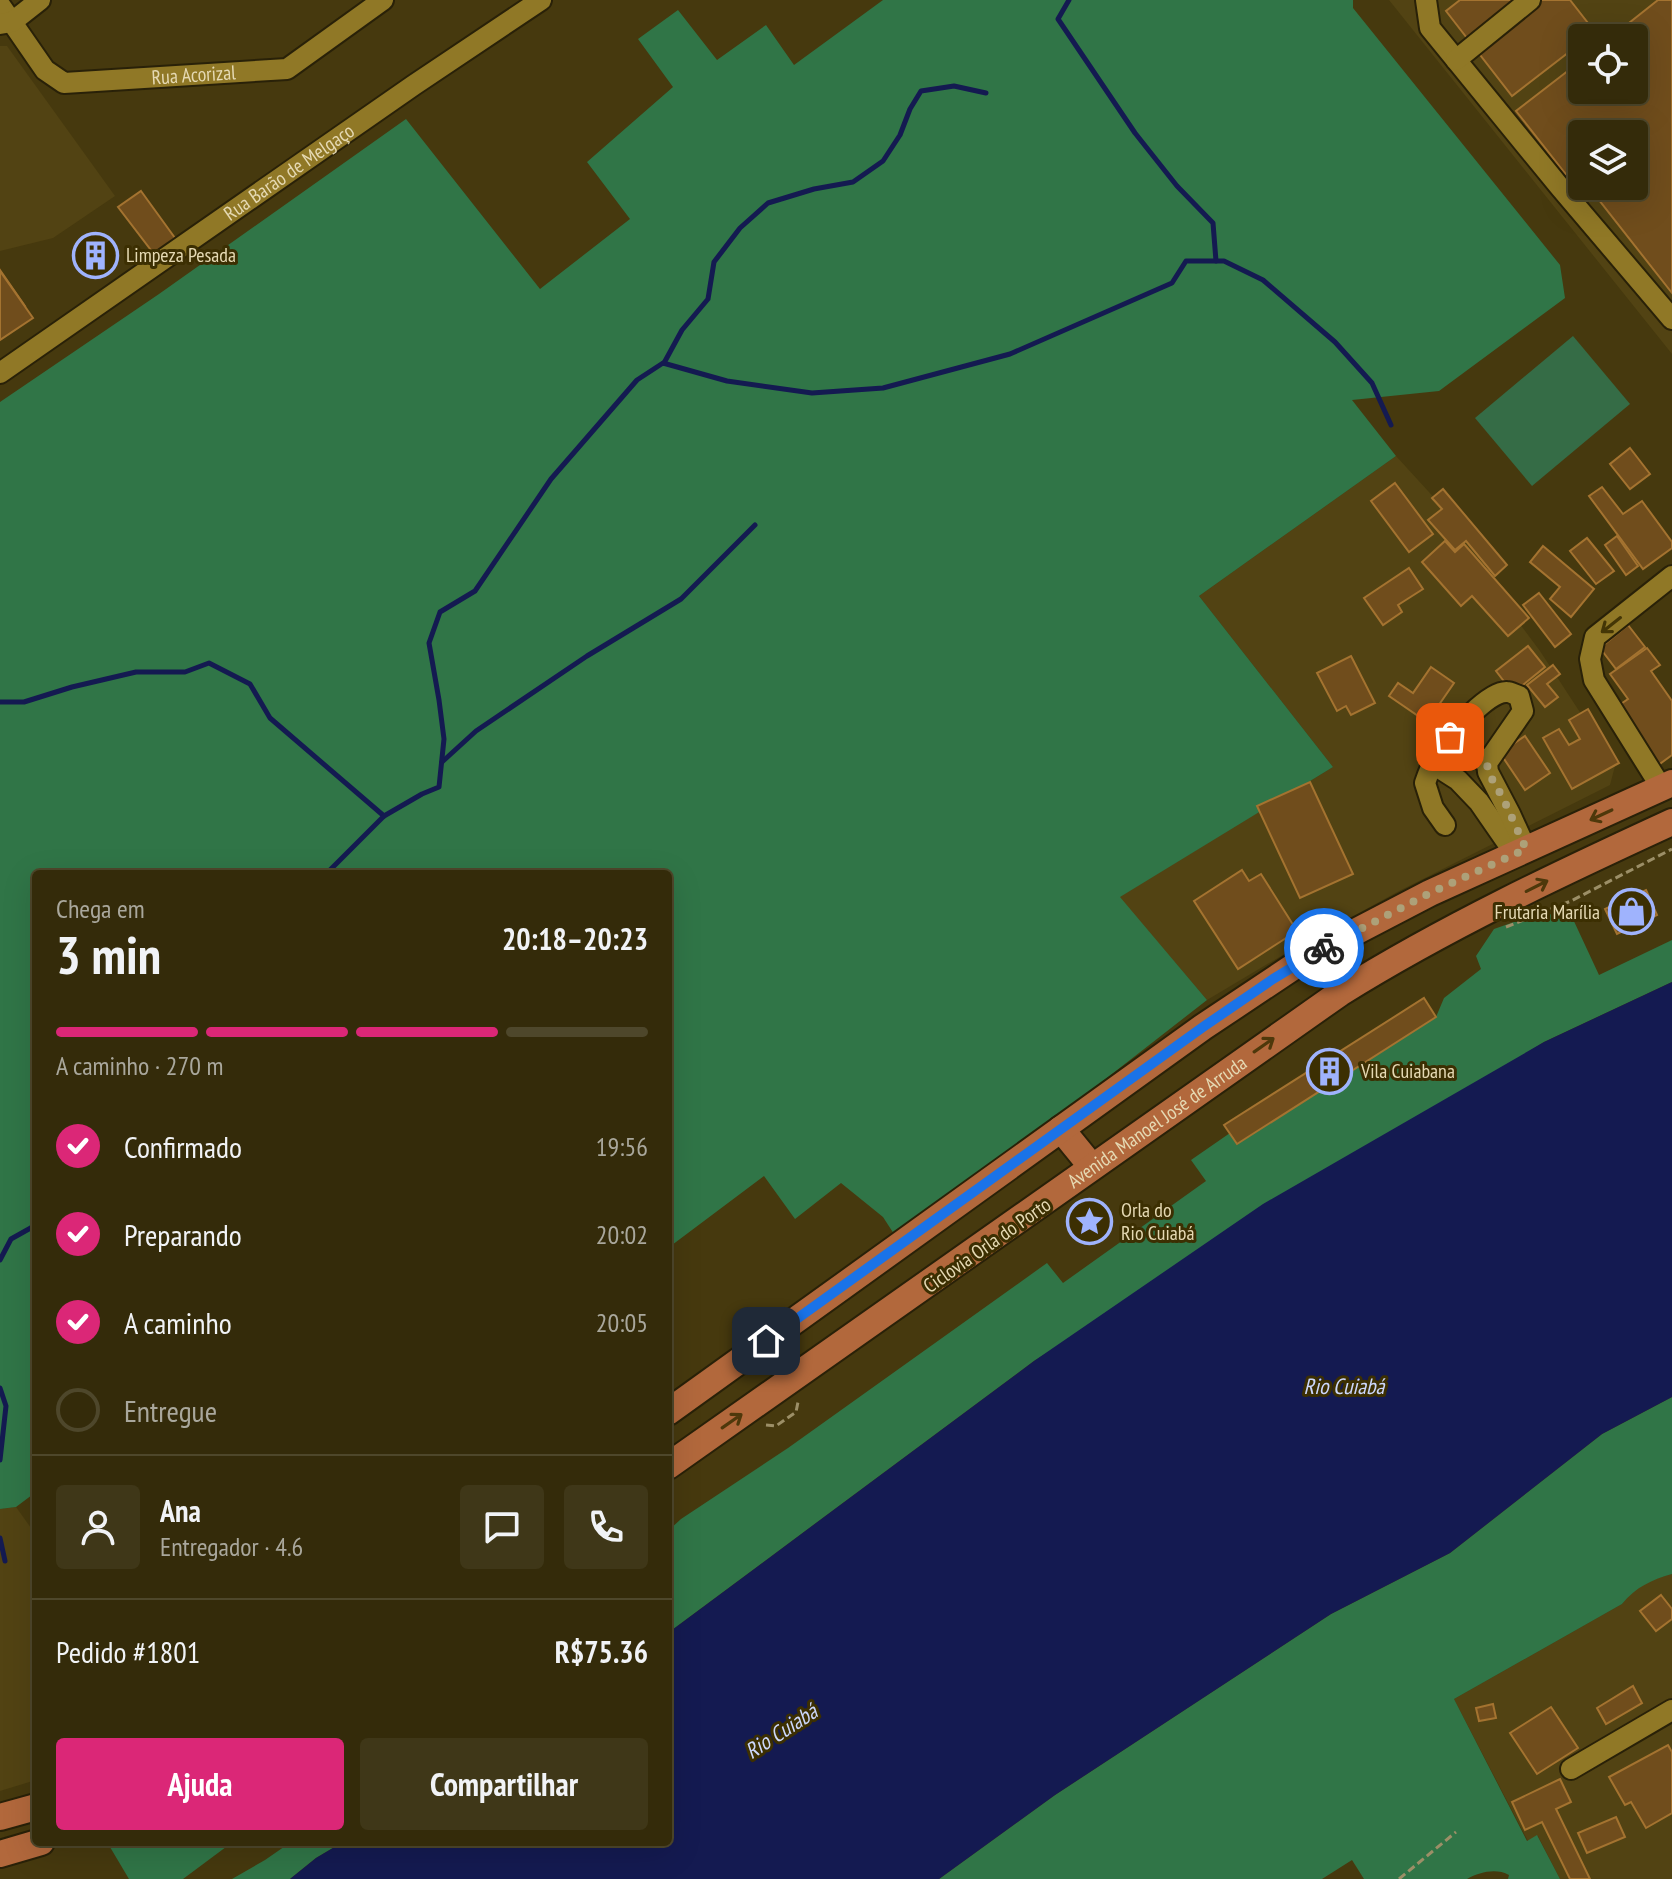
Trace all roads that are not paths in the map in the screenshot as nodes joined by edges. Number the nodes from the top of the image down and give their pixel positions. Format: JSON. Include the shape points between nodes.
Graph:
{"nodes":[{"id":1,"x":40,"y":0,"type":"edge"},
{"id":2,"x":383,"y":0,"type":"edge"},
{"id":3,"x":541,"y":0,"type":"edge"},
{"id":4,"x":1426,"y":0,"type":"edge"},
{"id":5,"x":1530,"y":0,"type":"edge"},
{"id":6,"x":4,"y":17,"type":"edge"},
{"id":7,"x":1456,"y":60,"type":"junction"},
{"id":8,"x":1672,"y":319,"type":"edge"},
{"id":9,"x":0,"y":373,"type":"edge"},
{"id":10,"x":1672,"y":576,"type":"edge"},
{"id":11,"x":1450,"y":737,"type":"junction"},
{"id":12,"x":1487,"y":763,"type":"junction"},
{"id":13,"x":1433,"y":764,"type":"junction"},
{"id":14,"x":1667,"y":785,"type":"edge"},
{"id":15,"x":1672,"y":822,"type":"edge"},
{"id":16,"x":1445,"y":825,"type":"dead end"},
{"id":17,"x":1521,"y":852,"type":"junction"},
{"id":18,"x":1061,"y":1129,"type":"junction"},
{"id":19,"x":1092,"y":1167,"type":"junction"},
{"id":20,"x":672,"y":1409,"type":"edge"},
{"id":21,"x":672,"y":1463,"type":"edge"},
{"id":22,"x":1672,"y":1710,"type":"edge"},
{"id":23,"x":1571,"y":1769,"type":"dead end"},
{"id":24,"x":32,"y":1808,"type":"edge"},
{"id":25,"x":0,"y":1817,"type":"edge"},
{"id":26,"x":32,"y":1845,"type":"edge"},
{"id":27,"x":0,"y":1854,"type":"edge"}],
"edges":[{"from":1,"to":6,"type":"street"},
{"from":2,"to":6,"type":"street","name":"Rua Acorizal","via":[[287,69],[64,83],[45,70]]},
{"from":3,"to":9,"type":"street","name":"Rua Barão de Melgaço"},
{"from":4,"to":7,"type":"street","via":[[1430,28]]},
{"from":5,"to":7,"type":"street"},
{"from":7,"to":8,"type":"street"},
{"from":10,"to":14,"type":"street","one_way":true,"via":[[1595,637],[1590,659],[1594,680]]},
{"from":11,"to":12,"type":"street"},
{"from":11,"to":12,"type":"street","via":[[1490,698],[1505,692],[1519,696],[1523,711]]},
{"from":11,"to":13,"type":"street"},
{"from":12,"to":17,"type":"street"},
{"from":13,"to":16,"type":"street","via":[[1425,783]]},
{"from":13,"to":17,"type":"street","via":[[1458,780]]},
{"from":14,"to":17,"type":"main road","one_way":true},
{"from":19,"to":15,"type":"main road","name":"Avenida Manoel José de Arruda","one_way":true,"via":[[1400,956]]},
{"from":17,"to":18,"type":"main road","via":[[1311,955]]},
{"from":18,"to":19,"type":"main road"},
{"from":18,"to":20,"type":"main road"},
{"from":21,"to":19,"type":"main road","name":"Avenida Manoel José de Arruda","one_way":true},
{"from":22,"to":23,"type":"street"},
{"from":24,"to":25,"type":"main road"},
{"from":26,"to":27,"type":"main road"}]}
